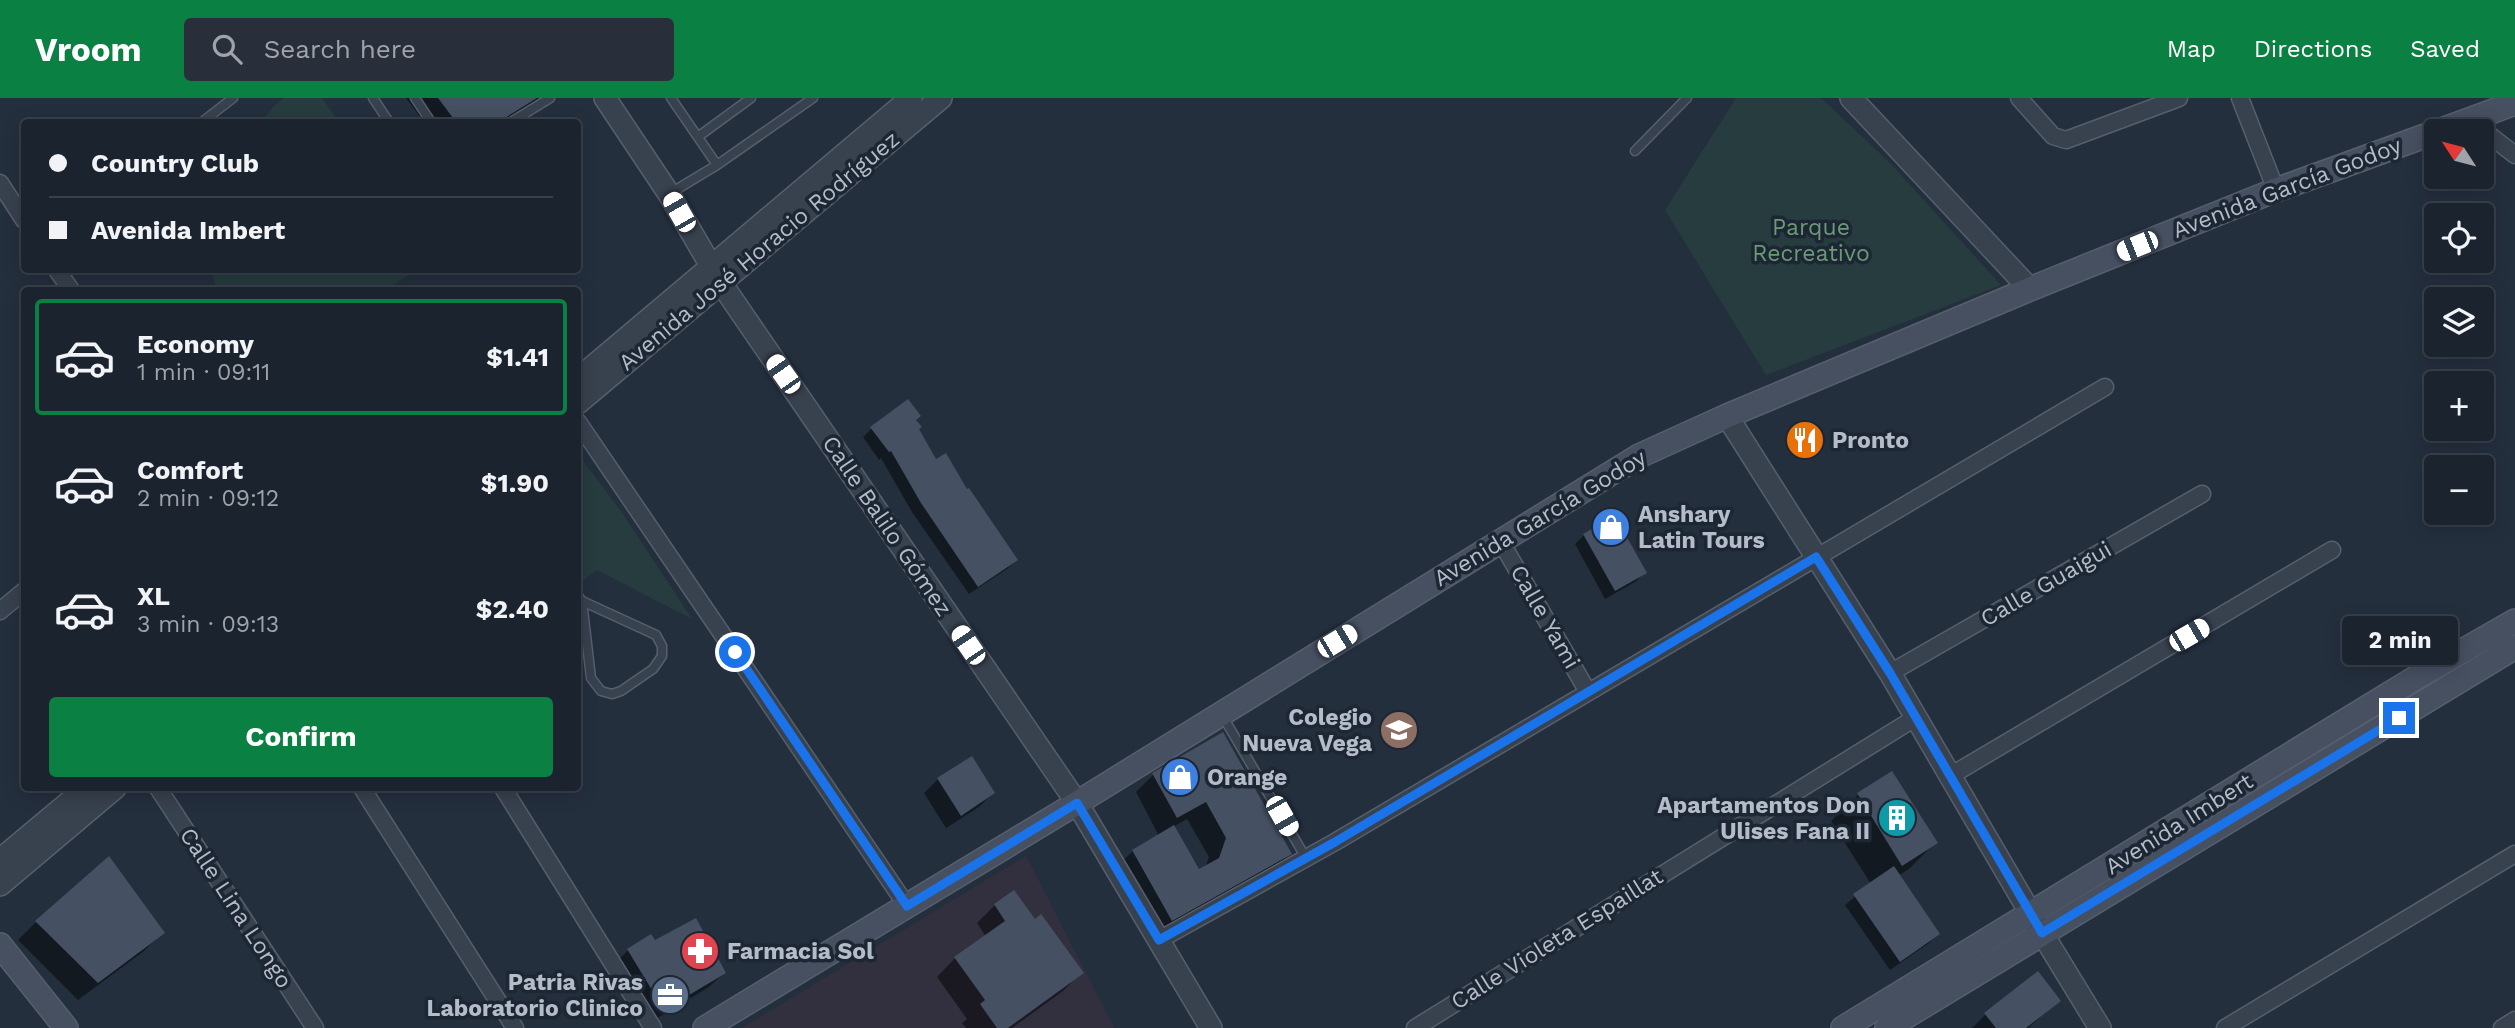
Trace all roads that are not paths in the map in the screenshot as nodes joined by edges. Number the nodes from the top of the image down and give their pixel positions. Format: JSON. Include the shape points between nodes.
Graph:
{"nodes":[{"id":1,"x":233,"y":98,"type":"edge"},
{"id":2,"x":373,"y":98,"type":"edge"},
{"id":3,"x":415,"y":98,"type":"edge"},
{"id":4,"x":550,"y":98,"type":"edge"},
{"id":5,"x":605,"y":98,"type":"edge"},
{"id":6,"x":671,"y":98,"type":"edge"},
{"id":7,"x":751,"y":98,"type":"edge"},
{"id":8,"x":813,"y":98,"type":"edge"},
{"id":9,"x":911,"y":98,"type":"edge"},
{"id":10,"x":941,"y":98,"type":"edge"},
{"id":11,"x":1687,"y":98,"type":"edge"},
{"id":12,"x":1851,"y":98,"type":"edge"},
{"id":13,"x":2019,"y":98,"type":"edge"},
{"id":14,"x":2179,"y":98,"type":"edge"},
{"id":15,"x":2240,"y":98,"type":"edge"},
{"id":16,"x":2515,"y":103,"type":"edge"},
{"id":17,"x":206,"y":119,"type":"edge"},
{"id":18,"x":387,"y":119,"type":"edge"},
{"id":19,"x":429,"y":119,"type":"edge"},
{"id":20,"x":516,"y":119,"type":"edge"},
{"id":21,"x":2473,"y":119,"type":"edge"},
{"id":22,"x":699,"y":136,"type":"junction"},
{"id":23,"x":2424,"y":137,"type":"edge"},
{"id":24,"x":2494,"y":139,"type":"edge"},
{"id":25,"x":1635,"y":151,"type":"dead end"},
{"id":26,"x":2515,"y":155,"type":"edge"},
{"id":27,"x":717,"y":165,"type":"junction"},
{"id":28,"x":2276,"y":190,"type":"junction"},
{"id":29,"x":2,"y":191,"type":"edge"},
{"id":30,"x":669,"y":194,"type":"junction"},
{"id":31,"x":21,"y":216,"type":"edge"},
{"id":32,"x":716,"y":275,"type":"junction"},
{"id":33,"x":2030,"y":289,"type":"junction"},
{"id":34,"x":581,"y":377,"type":"edge"},
{"id":35,"x":2105,"y":387,"type":"dead end"},
{"id":36,"x":581,"y":400,"type":"edge"},
{"id":37,"x":1727,"y":416,"type":"junction"},
{"id":38,"x":581,"y":426,"type":"edge"},
{"id":39,"x":2202,"y":494,"type":"dead end"},
{"id":40,"x":1501,"y":542,"type":"junction"},
{"id":41,"x":2332,"y":550,"type":"dead end"},
{"id":42,"x":1816,"y":557,"type":"junction"},
{"id":43,"x":21,"y":594,"type":"edge"},
{"id":44,"x":581,"y":598,"type":"edge"},
{"id":45,"x":581,"y":605,"type":"edge"},
{"id":46,"x":0,"y":611,"type":"edge"},
{"id":47,"x":2515,"y":621,"type":"edge"},
{"id":48,"x":2515,"y":647,"type":"edge"},
{"id":49,"x":2455,"y":655,"type":"junction"},
{"id":50,"x":1890,"y":673,"type":"junction"},
{"id":51,"x":2467,"y":676,"type":"junction"},
{"id":52,"x":1588,"y":692,"type":"junction"},
{"id":53,"x":1220,"y":712,"type":"junction"},
{"id":54,"x":1915,"y":718,"type":"junction"},
{"id":55,"x":1950,"y":776,"type":"junction"},
{"id":56,"x":82,"y":791,"type":"edge"},
{"id":57,"x":111,"y":791,"type":"edge"},
{"id":58,"x":160,"y":791,"type":"edge"},
{"id":59,"x":364,"y":791,"type":"edge"},
{"id":60,"x":505,"y":791,"type":"edge"},
{"id":61,"x":1077,"y":803,"type":"junction"},
{"id":62,"x":2515,"y":854,"type":"edge"},
{"id":63,"x":1306,"y":858,"type":"junction"},
{"id":64,"x":0,"y":860,"type":"edge"},
{"id":65,"x":0,"y":885,"type":"edge"},
{"id":66,"x":907,"y":906,"type":"junction"},
{"id":67,"x":2036,"y":924,"type":"junction"},
{"id":68,"x":1159,"y":940,"type":"junction"},
{"id":69,"x":0,"y":945,"type":"edge"},
{"id":70,"x":2515,"y":1020,"type":"edge"},
{"id":71,"x":66,"y":1028,"type":"edge"},
{"id":72,"x":314,"y":1028,"type":"edge"},
{"id":73,"x":516,"y":1028,"type":"edge"},
{"id":74,"x":653,"y":1028,"type":"edge"},
{"id":75,"x":705,"y":1028,"type":"edge"},
{"id":76,"x":1211,"y":1028,"type":"edge"},
{"id":77,"x":1415,"y":1028,"type":"edge"},
{"id":78,"x":1843,"y":1028,"type":"edge"},
{"id":79,"x":1887,"y":1028,"type":"edge"},
{"id":80,"x":2101,"y":1028,"type":"edge"},
{"id":81,"x":2225,"y":1028,"type":"edge"},
{"id":82,"x":2502,"y":1028,"type":"edge"}],
"edges":[{"from":1,"to":17,"type":"lane"},
{"from":2,"to":18,"type":"lane"},
{"from":3,"to":19,"type":"lane"},
{"from":4,"to":20,"type":"lane"},
{"from":5,"to":30,"type":"street","name":"Calle Balilo Gómez"},
{"from":6,"to":22,"type":"lane"},
{"from":7,"to":22,"type":"lane"},
{"from":8,"to":27,"type":"lane"},
{"from":9,"to":32,"type":"street","name":"Avenida José Horacio Rodríguez"},
{"from":10,"to":32,"type":"street","name":"Avenida José Horacio Rodríguez"},
{"from":11,"to":25,"type":"lane"},
{"from":12,"to":33,"type":"street"},
{"from":13,"to":14,"type":"street","via":[[2053,136],[2066,140]]},
{"from":15,"to":28,"type":"street"},
{"from":16,"to":21,"type":"main road","name":"Avenida García Godoy"},
{"from":22,"to":27,"type":"lane"},
{"from":23,"to":28,"type":"main road","name":"Avenida García Godoy"},
{"from":24,"to":26,"type":"street"},
{"from":27,"to":30,"type":"lane"},
{"from":28,"to":33,"type":"main road","name":"Avenida García Godoy"},
{"from":29,"to":31,"type":"street"},
{"from":30,"to":32,"type":"street","name":"Calle Balilo Gómez"},
{"from":32,"to":34,"type":"street","name":"Avenida José Horacio Rodríguez"},
{"from":32,"to":36,"type":"street","name":"Avenida José Horacio Rodríguez"},
{"from":32,"to":61,"type":"street","name":"Calle Balilo Gómez"},
{"from":33,"to":37,"type":"main road","name":"Avenida García Godoy"},
{"from":35,"to":42,"type":"street"},
{"from":37,"to":40,"type":"main road","name":"Avenida García Godoy","via":[[1639,456]]},
{"from":37,"to":42,"type":"street"},
{"from":38,"to":66,"type":"street"},
{"from":39,"to":50,"type":"street","name":"Calle Guaigui"},
{"from":40,"to":52,"type":"street","name":"Calle Yami"},
{"from":40,"to":53,"type":"main road","name":"Avenida García Godoy"},
{"from":41,"to":55,"type":"street"},
{"from":42,"to":50,"type":"street"},
{"from":42,"to":52,"type":"street"},
{"from":43,"to":46,"type":"street"},
{"from":44,"to":45,"type":"lane","via":[[656,635],[663,646],[653,669],[621,691],[601,691],[591,678]]},
{"from":47,"to":49,"type":"main road","name":"Avenida Imbert"},
{"from":48,"to":51,"type":"main road","name":"Avenida Imbert"},
{"from":49,"to":51,"type":"main road"},
{"from":49,"to":67,"type":"main road","name":"Avenida Imbert"},
{"from":50,"to":54,"type":"street"},
{"from":51,"to":67,"type":"main road","name":"Avenida Imbert"},
{"from":52,"to":63,"type":"street"},
{"from":53,"to":61,"type":"main road","name":"Avenida García Godoy"},
{"from":53,"to":63,"type":"lane"},
{"from":54,"to":55,"type":"street"},
{"from":54,"to":77,"type":"street","name":"Calle Violeta Espaillat"},
{"from":55,"to":67,"type":"street"},
{"from":56,"to":64,"type":"street"},
{"from":57,"to":65,"type":"street"},
{"from":58,"to":72,"type":"street","name":"Calle Lina Longo"},
{"from":59,"to":73,"type":"street"},
{"from":60,"to":74,"type":"street"},
{"from":61,"to":66,"type":"main road","name":"Avenida García Godoy"},
{"from":61,"to":68,"type":"street","name":"Calle Balilo Gómez"},
{"from":62,"to":81,"type":"street"},
{"from":63,"to":68,"type":"street"},
{"from":66,"to":75,"type":"main road","name":"Avenida García Godoy"},
{"from":67,"to":78,"type":"main road","name":"Avenida Imbert"},
{"from":67,"to":79,"type":"main road","name":"Avenida Imbert"},
{"from":67,"to":80,"type":"street"},
{"from":68,"to":76,"type":"street","name":"Calle Balilo Gómez"},
{"from":69,"to":71,"type":"main road"},
{"from":70,"to":82,"type":"street"}]}
